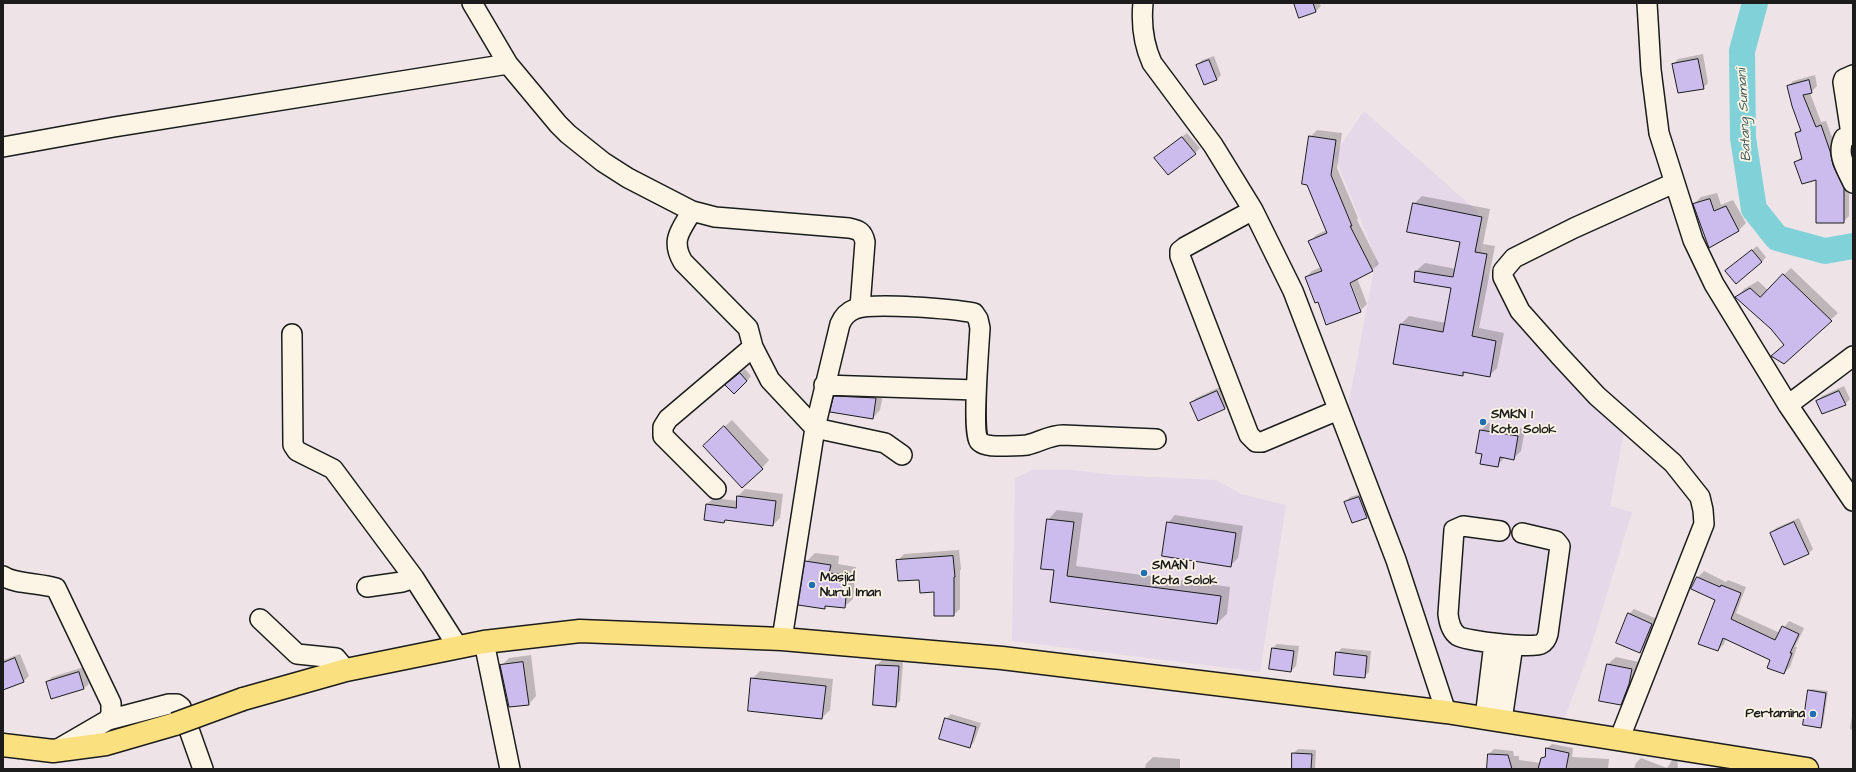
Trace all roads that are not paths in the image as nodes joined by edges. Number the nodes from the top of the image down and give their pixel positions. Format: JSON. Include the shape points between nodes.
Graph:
{"nodes":[{"id":1,"x":472,"y":3,"type":"edge"},
{"id":2,"x":1143,"y":3,"type":"edge"},
{"id":3,"x":1647,"y":3,"type":"edge"},
{"id":4,"x":508,"y":64,"type":"junction"},
{"id":5,"x":1853,"y":75,"type":"edge"},
{"id":6,"x":1852,"y":134,"type":"edge"},
{"id":7,"x":3,"y":147,"type":"edge"},
{"id":8,"x":1674,"y":183,"type":"junction"},
{"id":9,"x":1853,"y":183,"type":"edge"},
{"id":10,"x":1253,"y":210,"type":"junction"},
{"id":11,"x":692,"y":211,"type":"junction"},
{"id":12,"x":860,"y":307,"type":"junction"},
{"id":13,"x":292,"y":334,"type":"dead end"},
{"id":14,"x":753,"y":347,"type":"junction"},
{"id":15,"x":1853,"y":356,"type":"edge"},
{"id":16,"x":824,"y":384,"type":"junction"},
{"id":17,"x":976,"y":390,"type":"junction"},
{"id":18,"x":1788,"y":406,"type":"junction"},
{"id":19,"x":1338,"y":410,"type":"junction"},
{"id":20,"x":815,"y":428,"type":"junction"},
{"id":21,"x":1156,"y":439,"type":"dead end"},
{"id":22,"x":902,"y":455,"type":"dead end"},
{"id":23,"x":716,"y":489,"type":"dead end"},
{"id":24,"x":1853,"y":501,"type":"edge"},
{"id":25,"x":1500,"y":531,"type":"dead end"},
{"id":26,"x":1522,"y":533,"type":"dead end"},
{"id":27,"x":3,"y":576,"type":"edge"},
{"id":28,"x":414,"y":578,"type":"junction"},
{"id":29,"x":368,"y":587,"type":"dead end"},
{"id":30,"x":260,"y":620,"type":"dead end"},
{"id":31,"x":782,"y":640,"type":"junction"},
{"id":32,"x":484,"y":642,"type":"junction"},
{"id":33,"x":1494,"y":643,"type":"junction"},
{"id":34,"x":1513,"y":645,"type":"junction"},
{"id":35,"x":458,"y":647,"type":"junction"},
{"id":36,"x":346,"y":670,"type":"junction"},
{"id":37,"x":1446,"y":712,"type":"junction"},
{"id":38,"x":1494,"y":719,"type":"junction"},
{"id":39,"x":108,"y":720,"type":"junction"},
{"id":40,"x":1619,"y":740,"type":"junction"},
{"id":41,"x":3,"y":749,"type":"edge"},
{"id":42,"x":53,"y":751,"type":"junction"},
{"id":43,"x":203,"y":769,"type":"edge"},
{"id":44,"x":510,"y":769,"type":"edge"},
{"id":45,"x":1807,"y":769,"type":"edge"}],
"edges":[{"from":1,"to":4,"type":"street"},
{"from":2,"to":10,"type":"street","via":[[1142,21],[1146,49],[1152,63],[1213,145]]},
{"from":3,"to":8,"type":"street","via":[[1651,70],[1659,133]]},
{"from":4,"to":7,"type":"street","via":[[161,119]]},
{"from":4,"to":11,"type":"street","via":[[558,124],[579,143],[628,178]]},
{"from":5,"to":6,"type":"street","via":[[1843,82]]},
{"from":6,"to":9,"type":"street","via":[[1844,138],[1841,144],[1841,159]]},
{"from":8,"to":18,"type":"street","via":[[1693,240],[1714,284]]},
{"from":8,"to":40,"type":"street","via":[[1514,258],[1503,270],[1503,277],[1520,310],[1597,396],[1673,463],[1700,497],[1704,524]]},
{"from":10,"to":19,"type":"street","via":[[1293,290]]},
{"from":10,"to":19,"type":"street","via":[[1180,251],[1249,435],[1256,442],[1262,442]]},
{"from":11,"to":12,"type":"street","via":[[724,218],[858,230],[866,242]]},
{"from":11,"to":14,"type":"street","via":[[678,236],[676,248],[679,255],[740,318],[748,328]]},
{"from":12,"to":16,"type":"street","via":[[844,316],[840,324]]},
{"from":12,"to":17,"type":"street","via":[[974,313],[980,328]]},
{"from":13,"to":28,"type":"street","via":[[293,446],[297,451],[333,469]]},
{"from":14,"to":20,"type":"street","via":[[770,380]]},
{"from":14,"to":23,"type":"street","via":[[668,419],[663,427],[663,436]]},
{"from":15,"to":18,"type":"street"},
{"from":16,"to":17,"type":"street"},
{"from":16,"to":20,"type":"street"},
{"from":17,"to":21,"type":"street","via":[[976,433],[981,444],[1027,445],[1059,435]]},
{"from":18,"to":24,"type":"street"},
{"from":19,"to":37,"type":"street","via":[[1396,560]]},
{"from":20,"to":22,"type":"street","via":[[885,443]]},
{"from":20,"to":31,"type":"street"},
{"from":25,"to":33,"type":"street","via":[[1463,526],[1454,530],[1448,614],[1452,629],[1460,637]]},
{"from":26,"to":34,"type":"street","via":[[1556,541],[1560,550],[1546,639],[1536,646]]},
{"from":27,"to":39,"type":"street","via":[[56,588],[111,703]]},
{"from":28,"to":29,"type":"street"},
{"from":28,"to":35,"type":"street"},
{"from":30,"to":36,"type":"street","via":[[297,654],[336,658]]},
{"from":31,"to":32,"type":"highway","via":[[580,631]]},
{"from":31,"to":37,"type":"highway","via":[[1002,658]]},
{"from":32,"to":35,"type":"highway"},
{"from":32,"to":44,"type":"street"},
{"from":33,"to":34,"type":"street"},
{"from":33,"to":38,"type":"street"},
{"from":34,"to":38,"type":"street"},
{"from":35,"to":36,"type":"highway"},
{"from":36,"to":42,"type":"highway","bridge":true,"via":[[106,744]]},
{"from":37,"to":38,"type":"highway"},
{"from":38,"to":40,"type":"highway"},
{"from":39,"to":42,"type":"street"},
{"from":39,"to":43,"type":"street","via":[[177,704],[181,707]]},
{"from":40,"to":45,"type":"highway"},
{"from":41,"to":42,"type":"highway"}]}
